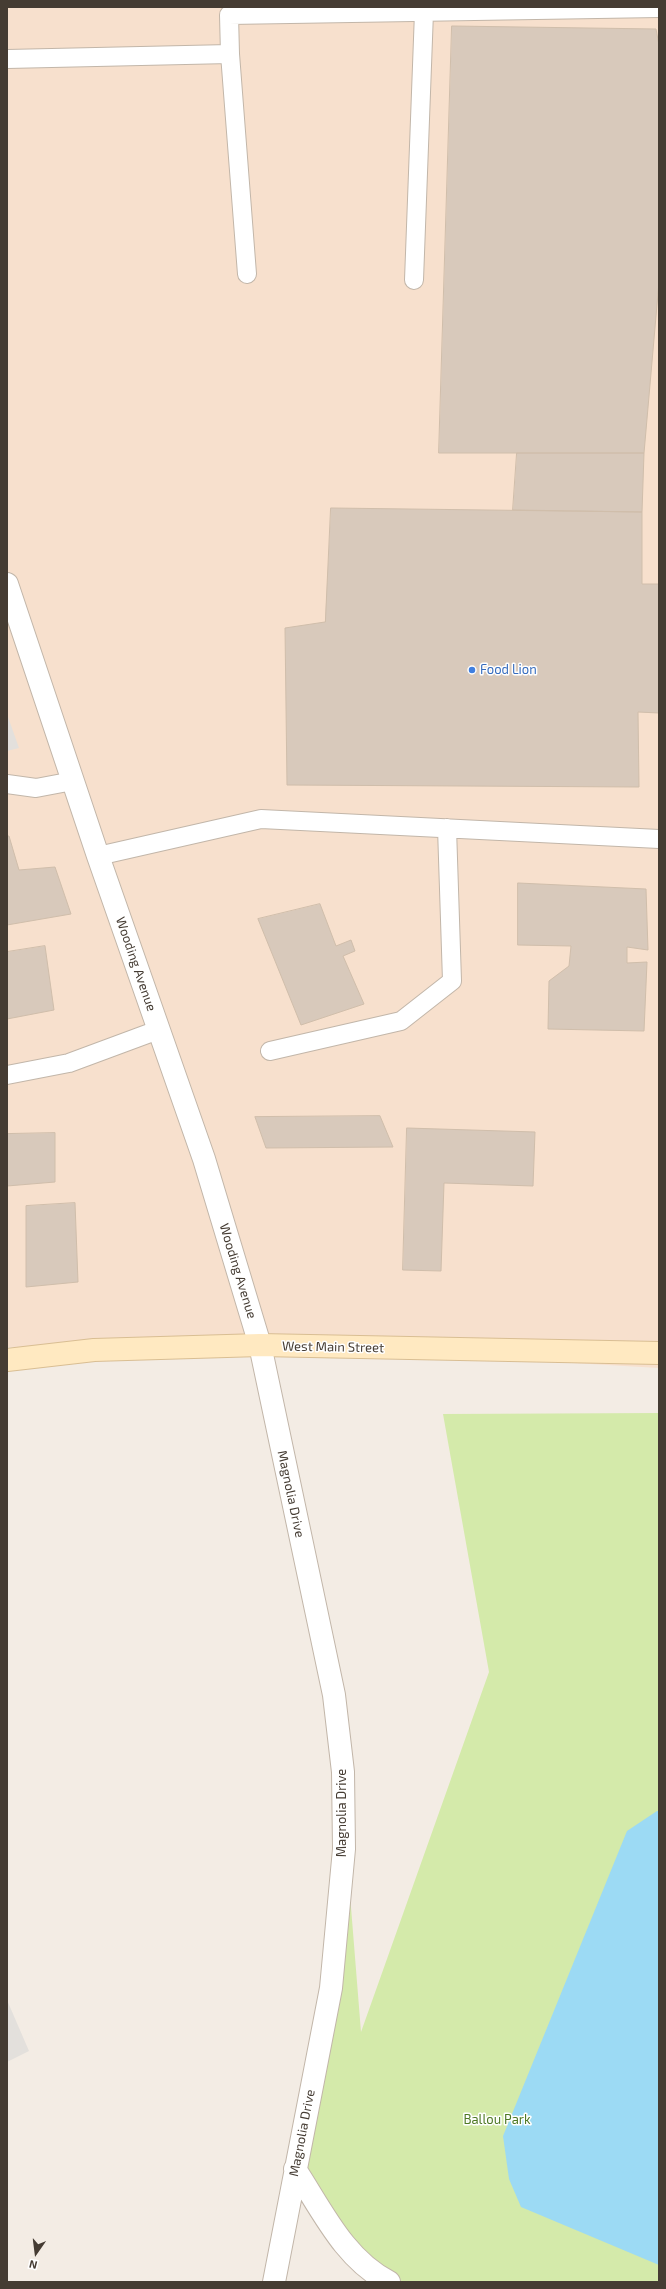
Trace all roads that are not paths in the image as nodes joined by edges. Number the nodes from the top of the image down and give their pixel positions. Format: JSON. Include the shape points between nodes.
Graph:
{"nodes":[{"id":1,"x":659,"y":8,"type":"edge"},
{"id":2,"x":424,"y":12,"type":"junction"},
{"id":3,"x":230,"y":54,"type":"junction"},
{"id":4,"x":7,"y":59,"type":"edge"},
{"id":5,"x":247,"y":274,"type":"dead end"},
{"id":6,"x":414,"y":280,"type":"dead end"},
{"id":7,"x":7,"y":584,"type":"edge"},
{"id":8,"x":74,"y":781,"type":"junction"},
{"id":9,"x":7,"y":784,"type":"edge"},
{"id":10,"x":447,"y":828,"type":"junction"},
{"id":11,"x":659,"y":839,"type":"edge"},
{"id":12,"x":98,"y":856,"type":"junction"},
{"id":13,"x":158,"y":1030,"type":"junction"},
{"id":14,"x":270,"y":1050,"type":"dead end"},
{"id":15,"x":7,"y":1075,"type":"edge"},
{"id":16,"x":260,"y":1345,"type":"junction"},
{"id":17,"x":7,"y":1348,"type":"edge"},
{"id":18,"x":94,"y":1350,"type":"junction"},
{"id":19,"x":659,"y":1353,"type":"edge"},
{"id":20,"x":7,"y":1360,"type":"edge"},
{"id":21,"x":295,"y":2169,"type":"junction"},
{"id":22,"x":274,"y":2282,"type":"edge"},
{"id":23,"x":389,"y":2282,"type":"edge"}],
"edges":[{"from":1,"to":2,"type":"lane"},
{"from":2,"to":3,"type":"lane","via":[[229,15]]},
{"from":2,"to":6,"type":"lane"},
{"from":3,"to":4,"type":"lane"},
{"from":3,"to":5,"type":"lane"},
{"from":7,"to":8,"type":"street","name":"Wooding Avenue"},
{"from":8,"to":9,"type":"lane","via":[[36,788]]},
{"from":8,"to":12,"type":"street","name":"Wooding Avenue"},
{"from":10,"to":11,"type":"lane"},
{"from":10,"to":12,"type":"lane","via":[[261,819]]},
{"from":10,"to":14,"type":"lane","via":[[452,981],[401,1021]]},
{"from":12,"to":13,"type":"street","name":"Wooding Avenue"},
{"from":13,"to":15,"type":"lane","via":[[69,1063]]},
{"from":13,"to":16,"type":"street","name":"Wooding Avenue","via":[[204,1160]]},
{"from":16,"to":18,"type":"main road","name":"West Main Street"},
{"from":16,"to":19,"type":"main road","name":"West Main Street"},
{"from":16,"to":21,"type":"street","name":"Magnolia Drive","via":[[334,1695],[343,1772],[344,1849],[331,1988]]},
{"from":17,"to":18,"type":"main road"},
{"from":18,"to":20,"type":"main road","name":"West Main Street"},
{"from":21,"to":22,"type":"street","name":"Magnolia Drive"},
{"from":21,"to":23,"type":"street","via":[[348,2251],[374,2274]]}]}
